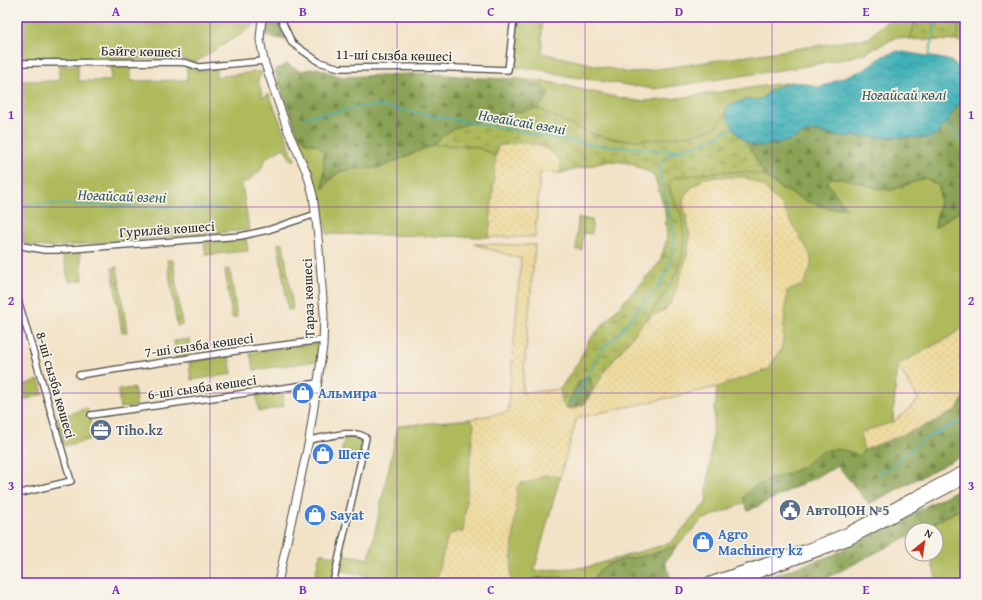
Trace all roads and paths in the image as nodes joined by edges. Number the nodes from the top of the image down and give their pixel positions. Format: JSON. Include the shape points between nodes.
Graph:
{"nodes":[{"id":1,"x":262,"y":17,"type":"edge"},
{"id":2,"x":280,"y":17,"type":"edge"},
{"id":3,"x":514,"y":17,"type":"edge"},
{"id":4,"x":264,"y":61,"type":"junction"},
{"id":5,"x":17,"y":63,"type":"edge"},
{"id":6,"x":316,"y":214,"type":"junction"},
{"id":7,"x":17,"y":245,"type":"edge"},
{"id":8,"x":17,"y":296,"type":"edge"},
{"id":9,"x":323,"y":340,"type":"junction"},
{"id":10,"x":79,"y":375,"type":"dead end"},
{"id":11,"x":318,"y":382,"type":"junction"},
{"id":12,"x":91,"y":415,"type":"dead end"},
{"id":13,"x":309,"y":440,"type":"junction"},
{"id":14,"x":965,"y":470,"type":"edge"},
{"id":15,"x":965,"y":479,"type":"edge"},
{"id":16,"x":17,"y":494,"type":"edge"},
{"id":17,"x":278,"y":583,"type":"edge"},
{"id":18,"x":333,"y":583,"type":"edge"},
{"id":19,"x":707,"y":583,"type":"edge"},
{"id":20,"x":732,"y":583,"type":"edge"}],
"edges":[{"from":1,"to":4,"type":"street","name":"Тараз көшесі","via":[[260,39]]},
{"from":2,"to":3,"type":"street","name":"11-ші сызба көшесі","via":[[292,43],[328,66],[508,70]]},
{"from":4,"to":5,"type":"street","name":"Бәйге көшесі","via":[[198,67],[178,62]]},
{"from":4,"to":6,"type":"street","name":"Тараз көшесі","via":[[288,131],[307,173]]},
{"from":6,"to":7,"type":"street","name":"Гурилёв көшесі","via":[[241,236],[59,250]]},
{"from":6,"to":9,"type":"street","name":"Тараз көшесі","via":[[324,306]]},
{"from":8,"to":16,"type":"street","name":"8-ші сызба көшесі","via":[[71,481]]},
{"from":9,"to":10,"type":"street","name":"7-ші сызба көшесі"},
{"from":9,"to":11,"type":"street","name":"Тараз көшесі"},
{"from":11,"to":12,"type":"street","name":"6-ші сызба көшесі"},
{"from":11,"to":13,"type":"street","name":"Тараз көшесі"},
{"from":13,"to":17,"type":"street","name":"Тараз көшесі"},
{"from":13,"to":18,"type":"street","via":[[352,433],[366,438]]},
{"from":14,"to":19,"type":"main road","via":[[846,533]]},
{"from":15,"to":20,"type":"main road","via":[[849,540]]}]}
